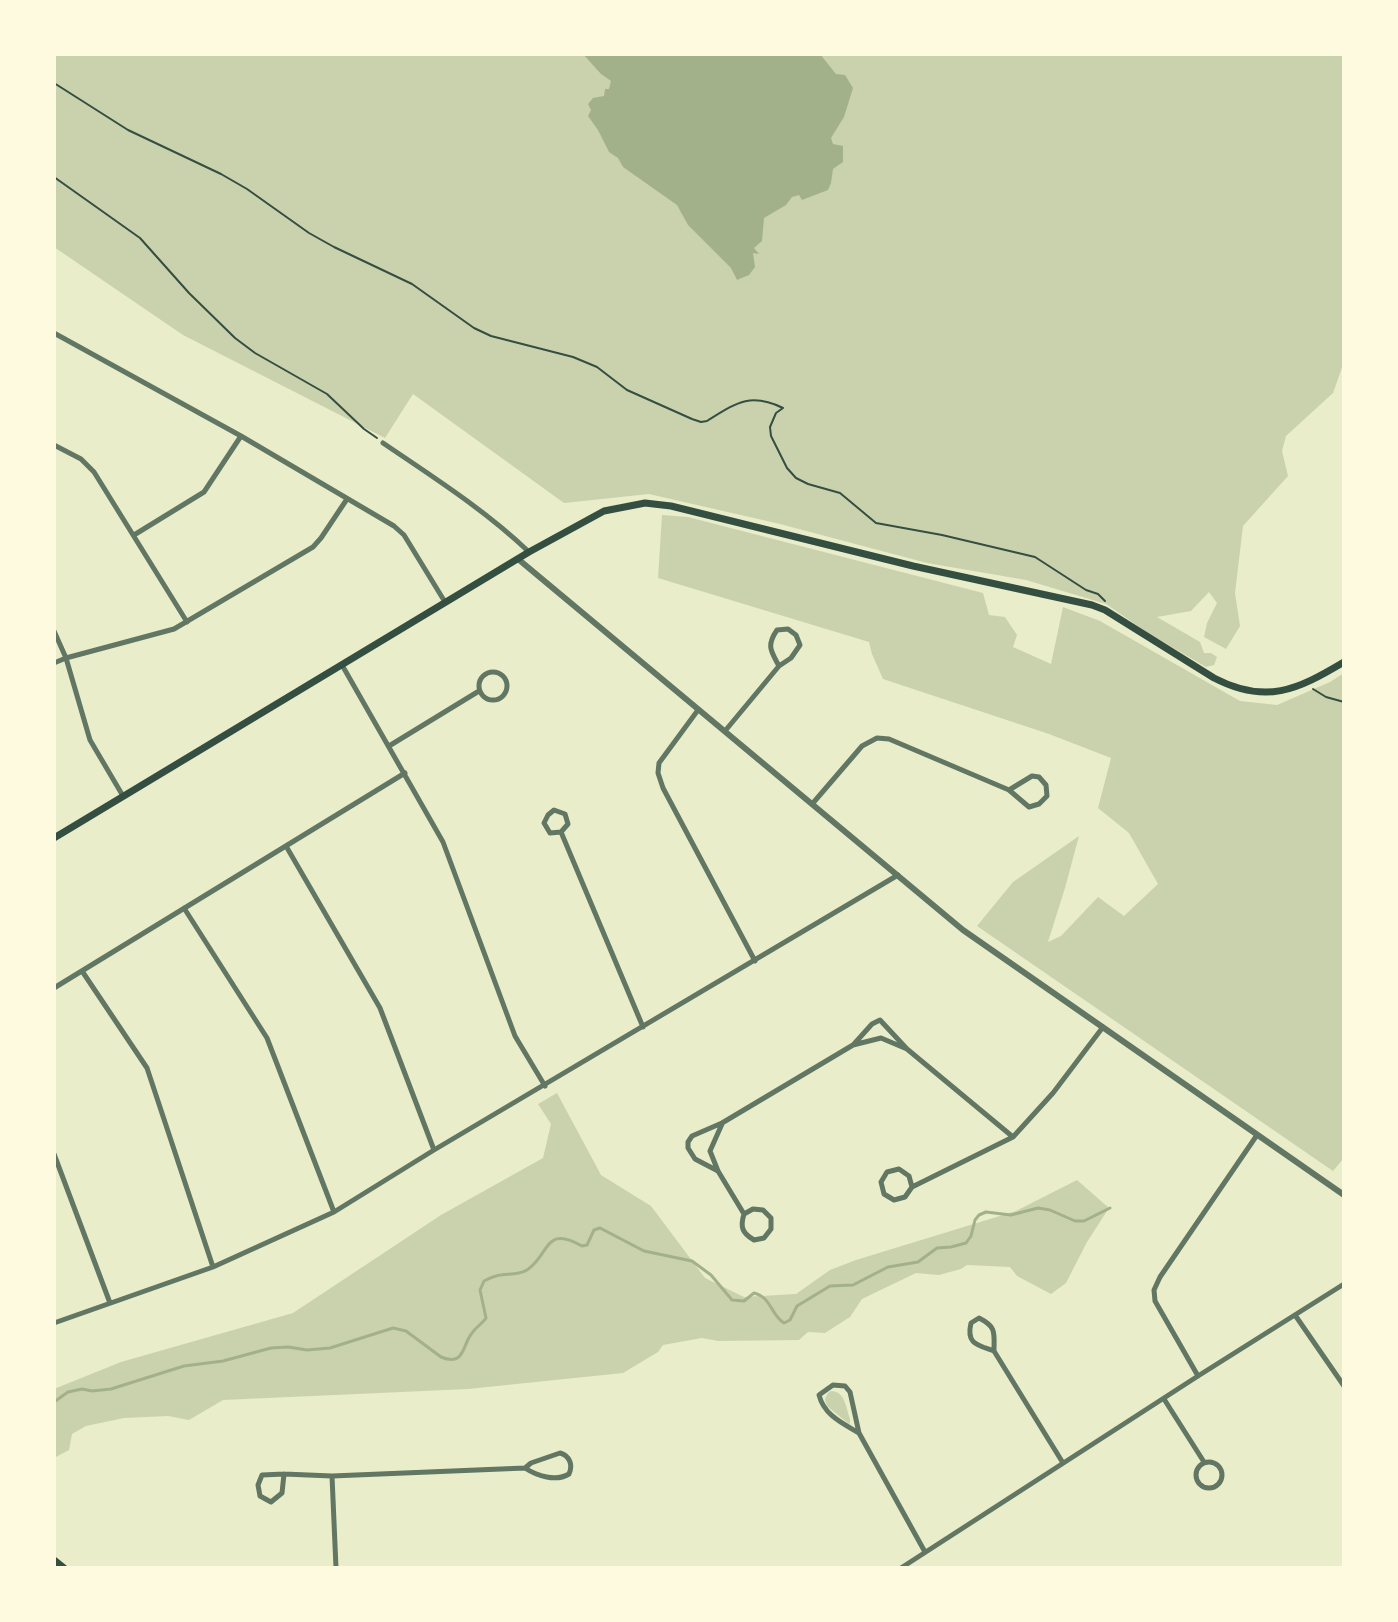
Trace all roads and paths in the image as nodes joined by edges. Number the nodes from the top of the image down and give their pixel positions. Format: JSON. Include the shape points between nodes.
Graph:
{"nodes":[{"id":1,"x":54,"y":83,"type":"edge"},
{"id":2,"x":54,"y":177,"type":"edge"},
{"id":3,"x":54,"y":333,"type":"edge"},
{"id":4,"x":241,"y":436,"type":"junction"},
{"id":5,"x":383,"y":443,"type":"joint"},
{"id":6,"x":54,"y":445,"type":"edge"},
{"id":7,"x":347,"y":499,"type":"junction"},
{"id":8,"x":134,"y":535,"type":"junction"},
{"id":9,"x":529,"y":552,"type":"junction"},
{"id":10,"x":518,"y":559,"type":"junction"},
{"id":11,"x":445,"y":602,"type":"junction"},
{"id":12,"x":1108,"y":604,"type":"dead end"},
{"id":13,"x":187,"y":622,"type":"junction"},
{"id":14,"x":54,"y":631,"type":"edge"},
{"id":15,"x":66,"y":658,"type":"junction"},
{"id":16,"x":1344,"y":662,"type":"edge"},
{"id":17,"x":54,"y":663,"type":"edge"},
{"id":18,"x":342,"y":665,"type":"junction"},
{"id":19,"x":779,"y":666,"type":"junction"},
{"id":20,"x":1312,"y":688,"type":"dead end"},
{"id":21,"x":479,"y":691,"type":"junction"},
{"id":22,"x":1344,"y":702,"type":"edge"},
{"id":23,"x":698,"y":710,"type":"junction"},
{"id":24,"x":725,"y":731,"type":"junction"},
{"id":25,"x":389,"y":746,"type":"junction"},
{"id":26,"x":405,"y":773,"type":"junction"},
{"id":27,"x":1009,"y":790,"type":"junction"},
{"id":28,"x":123,"y":796,"type":"junction"},
{"id":29,"x":813,"y":803,"type":"junction"},
{"id":30,"x":561,"y":832,"type":"junction"},
{"id":31,"x":54,"y":838,"type":"edge"},
{"id":32,"x":286,"y":846,"type":"junction"},
{"id":33,"x":898,"y":875,"type":"junction"},
{"id":34,"x":184,"y":908,"type":"junction"},
{"id":35,"x":755,"y":961,"type":"junction"},
{"id":36,"x":82,"y":971,"type":"junction"},
{"id":37,"x":54,"y":988,"type":"edge"},
{"id":38,"x":643,"y":1027,"type":"junction"},
{"id":39,"x":1103,"y":1027,"type":"junction"},
{"id":40,"x":853,"y":1045,"type":"junction"},
{"id":41,"x":907,"y":1049,"type":"junction"},
{"id":42,"x":545,"y":1086,"type":"junction"},
{"id":43,"x":722,"y":1123,"type":"junction"},
{"id":44,"x":1257,"y":1135,"type":"junction"},
{"id":45,"x":1013,"y":1137,"type":"junction"},
{"id":46,"x":434,"y":1150,"type":"junction"},
{"id":47,"x":54,"y":1154,"type":"edge"},
{"id":48,"x":718,"y":1171,"type":"junction"},
{"id":49,"x":912,"y":1187,"type":"junction"},
{"id":50,"x":1344,"y":1195,"type":"edge"},
{"id":51,"x":334,"y":1212,"type":"junction"},
{"id":52,"x":744,"y":1214,"type":"junction"},
{"id":53,"x":213,"y":1267,"type":"junction"},
{"id":54,"x":1344,"y":1284,"type":"edge"},
{"id":55,"x":110,"y":1303,"type":"junction"},
{"id":56,"x":1295,"y":1315,"type":"junction"},
{"id":57,"x":54,"y":1323,"type":"edge"},
{"id":58,"x":994,"y":1351,"type":"junction"},
{"id":59,"x":1198,"y":1376,"type":"junction"},
{"id":60,"x":1344,"y":1386,"type":"edge"},
{"id":61,"x":1164,"y":1399,"type":"junction"},
{"id":62,"x":859,"y":1433,"type":"junction"},
{"id":63,"x":1204,"y":1462,"type":"junction"},
{"id":64,"x":1063,"y":1463,"type":"junction"},
{"id":65,"x":525,"y":1468,"type":"junction"},
{"id":66,"x":284,"y":1474,"type":"junction"},
{"id":67,"x":332,"y":1476,"type":"junction"},
{"id":68,"x":925,"y":1552,"type":"junction"},
{"id":69,"x":54,"y":1560,"type":"edge"},
{"id":70,"x":64,"y":1568,"type":"edge"},
{"id":71,"x":336,"y":1568,"type":"edge"},
{"id":72,"x":901,"y":1568,"type":"edge"}],
"edges":[{"from":1,"to":12,"type":"path","via":[[128,130],[247,189],[309,233],[412,284],[474,328],[597,367],[636,394],[692,419],[707,421],[736,403],[767,400],[783,408],[770,427],[771,436],[796,478],[840,493],[876,523],[1035,557]]},
{"from":2,"to":5,"type":"path","via":[[140,238],[235,338],[327,394]]},
{"from":3,"to":4,"type":"street"},
{"from":4,"to":7,"type":"street"},
{"from":4,"to":8,"type":"street","via":[[204,492]]},
{"from":5,"to":9,"type":"street","via":[[454,491]]},
{"from":6,"to":8,"type":"street","via":[[94,472]]},
{"from":7,"to":11,"type":"street","via":[[404,535]]},
{"from":7,"to":13,"type":"street","via":[[313,547]]},
{"from":8,"to":13,"type":"street"},
{"from":9,"to":10,"type":"main road"},
{"from":9,"to":16,"type":"main road","via":[[604,511],[645,503],[671,506],[1092,605],[1231,687],[1273,692],[1303,685]]},
{"from":10,"to":11,"type":"main road"},
{"from":10,"to":23,"type":"street"},
{"from":11,"to":18,"type":"main road"},
{"from":13,"to":15,"type":"street"},
{"from":14,"to":15,"type":"street"},
{"from":15,"to":17,"type":"street"},
{"from":15,"to":28,"type":"street","via":[[90,740]]},
{"from":18,"to":25,"type":"street"},
{"from":18,"to":28,"type":"main road"},
{"from":19,"to":19,"type":"street","via":[[770,640],[777,630],[788,629],[800,645]]},
{"from":19,"to":24,"type":"street"},
{"from":20,"to":22,"type":"path"},
{"from":21,"to":21,"type":"street","via":[[486,700],[498,700],[507,692],[507,681],[499,672],[488,672],[479,679]]},
{"from":21,"to":25,"type":"street"},
{"from":23,"to":24,"type":"street"},
{"from":23,"to":35,"type":"street","via":[[659,763],[658,773]]},
{"from":24,"to":29,"type":"street"},
{"from":25,"to":26,"type":"street"},
{"from":26,"to":32,"type":"street"},
{"from":26,"to":42,"type":"street","via":[[443,842],[515,1036]]},
{"from":27,"to":27,"type":"street","via":[[1039,777],[1047,796],[1029,807]]},
{"from":27,"to":29,"type":"street","via":[[877,738],[862,746]]},
{"from":28,"to":31,"type":"main road"},
{"from":29,"to":33,"type":"street"},
{"from":30,"to":30,"type":"street","via":[[568,824],[565,814],[554,810],[544,823],[550,833]]},
{"from":30,"to":38,"type":"street"},
{"from":32,"to":34,"type":"street"},
{"from":32,"to":46,"type":"street","via":[[380,1008]]},
{"from":33,"to":35,"type":"street"},
{"from":33,"to":39,"type":"street","via":[[963,930]]},
{"from":34,"to":36,"type":"street"},
{"from":34,"to":51,"type":"street","via":[[267,1038]]},
{"from":35,"to":38,"type":"street"},
{"from":36,"to":37,"type":"street"},
{"from":36,"to":53,"type":"street","via":[[147,1068]]},
{"from":38,"to":42,"type":"street"},
{"from":39,"to":44,"type":"street"},
{"from":39,"to":45,"type":"street"},
{"from":40,"to":41,"type":"street","via":[[881,1038]]},
{"from":40,"to":41,"type":"street","via":[[880,1020]]},
{"from":40,"to":43,"type":"street"},
{"from":41,"to":45,"type":"street"},
{"from":42,"to":46,"type":"street"},
{"from":43,"to":48,"type":"street","via":[[710,1151]]},
{"from":43,"to":48,"type":"street","via":[[688,1142],[695,1159]]},
{"from":44,"to":50,"type":"street"},
{"from":44,"to":59,"type":"street","via":[[1154,1290],[1155,1301]]},
{"from":45,"to":49,"type":"street"},
{"from":46,"to":51,"type":"street"},
{"from":47,"to":55,"type":"street"},
{"from":48,"to":52,"type":"street"},
{"from":49,"to":49,"type":"street","via":[[905,1197],[894,1200],[884,1194],[881,1182],[887,1172],[899,1169],[909,1176]]},
{"from":51,"to":53,"type":"street"},
{"from":52,"to":52,"type":"street","via":[[763,1210],[771,1218],[764,1238],[744,1235]]},
{"from":53,"to":55,"type":"street"},
{"from":54,"to":56,"type":"street"},
{"from":55,"to":57,"type":"street"},
{"from":56,"to":59,"type":"street"},
{"from":56,"to":60,"type":"street"},
{"from":58,"to":58,"type":"street","via":[[994,1331],[979,1318],[968,1334]]},
{"from":58,"to":64,"type":"street"},
{"from":59,"to":61,"type":"street"},
{"from":61,"to":63,"type":"street"},
{"from":61,"to":64,"type":"street"},
{"from":62,"to":62,"type":"street","via":[[830,1415],[819,1395],[833,1385],[845,1386]]},
{"from":62,"to":68,"type":"street"},
{"from":63,"to":63,"type":"street","via":[[1221,1471],[1219,1484],[1211,1488],[1202,1487],[1195,1476]]},
{"from":64,"to":68,"type":"street"},
{"from":65,"to":65,"type":"street","via":[[560,1453],[571,1465],[569,1474],[559,1478]]},
{"from":65,"to":67,"type":"street"},
{"from":66,"to":66,"type":"street","via":[[262,1475],[260,1496],[271,1502],[282,1493]]},
{"from":66,"to":67,"type":"street"},
{"from":67,"to":71,"type":"street"},
{"from":68,"to":72,"type":"street"},
{"from":69,"to":70,"type":"main road"}]}
